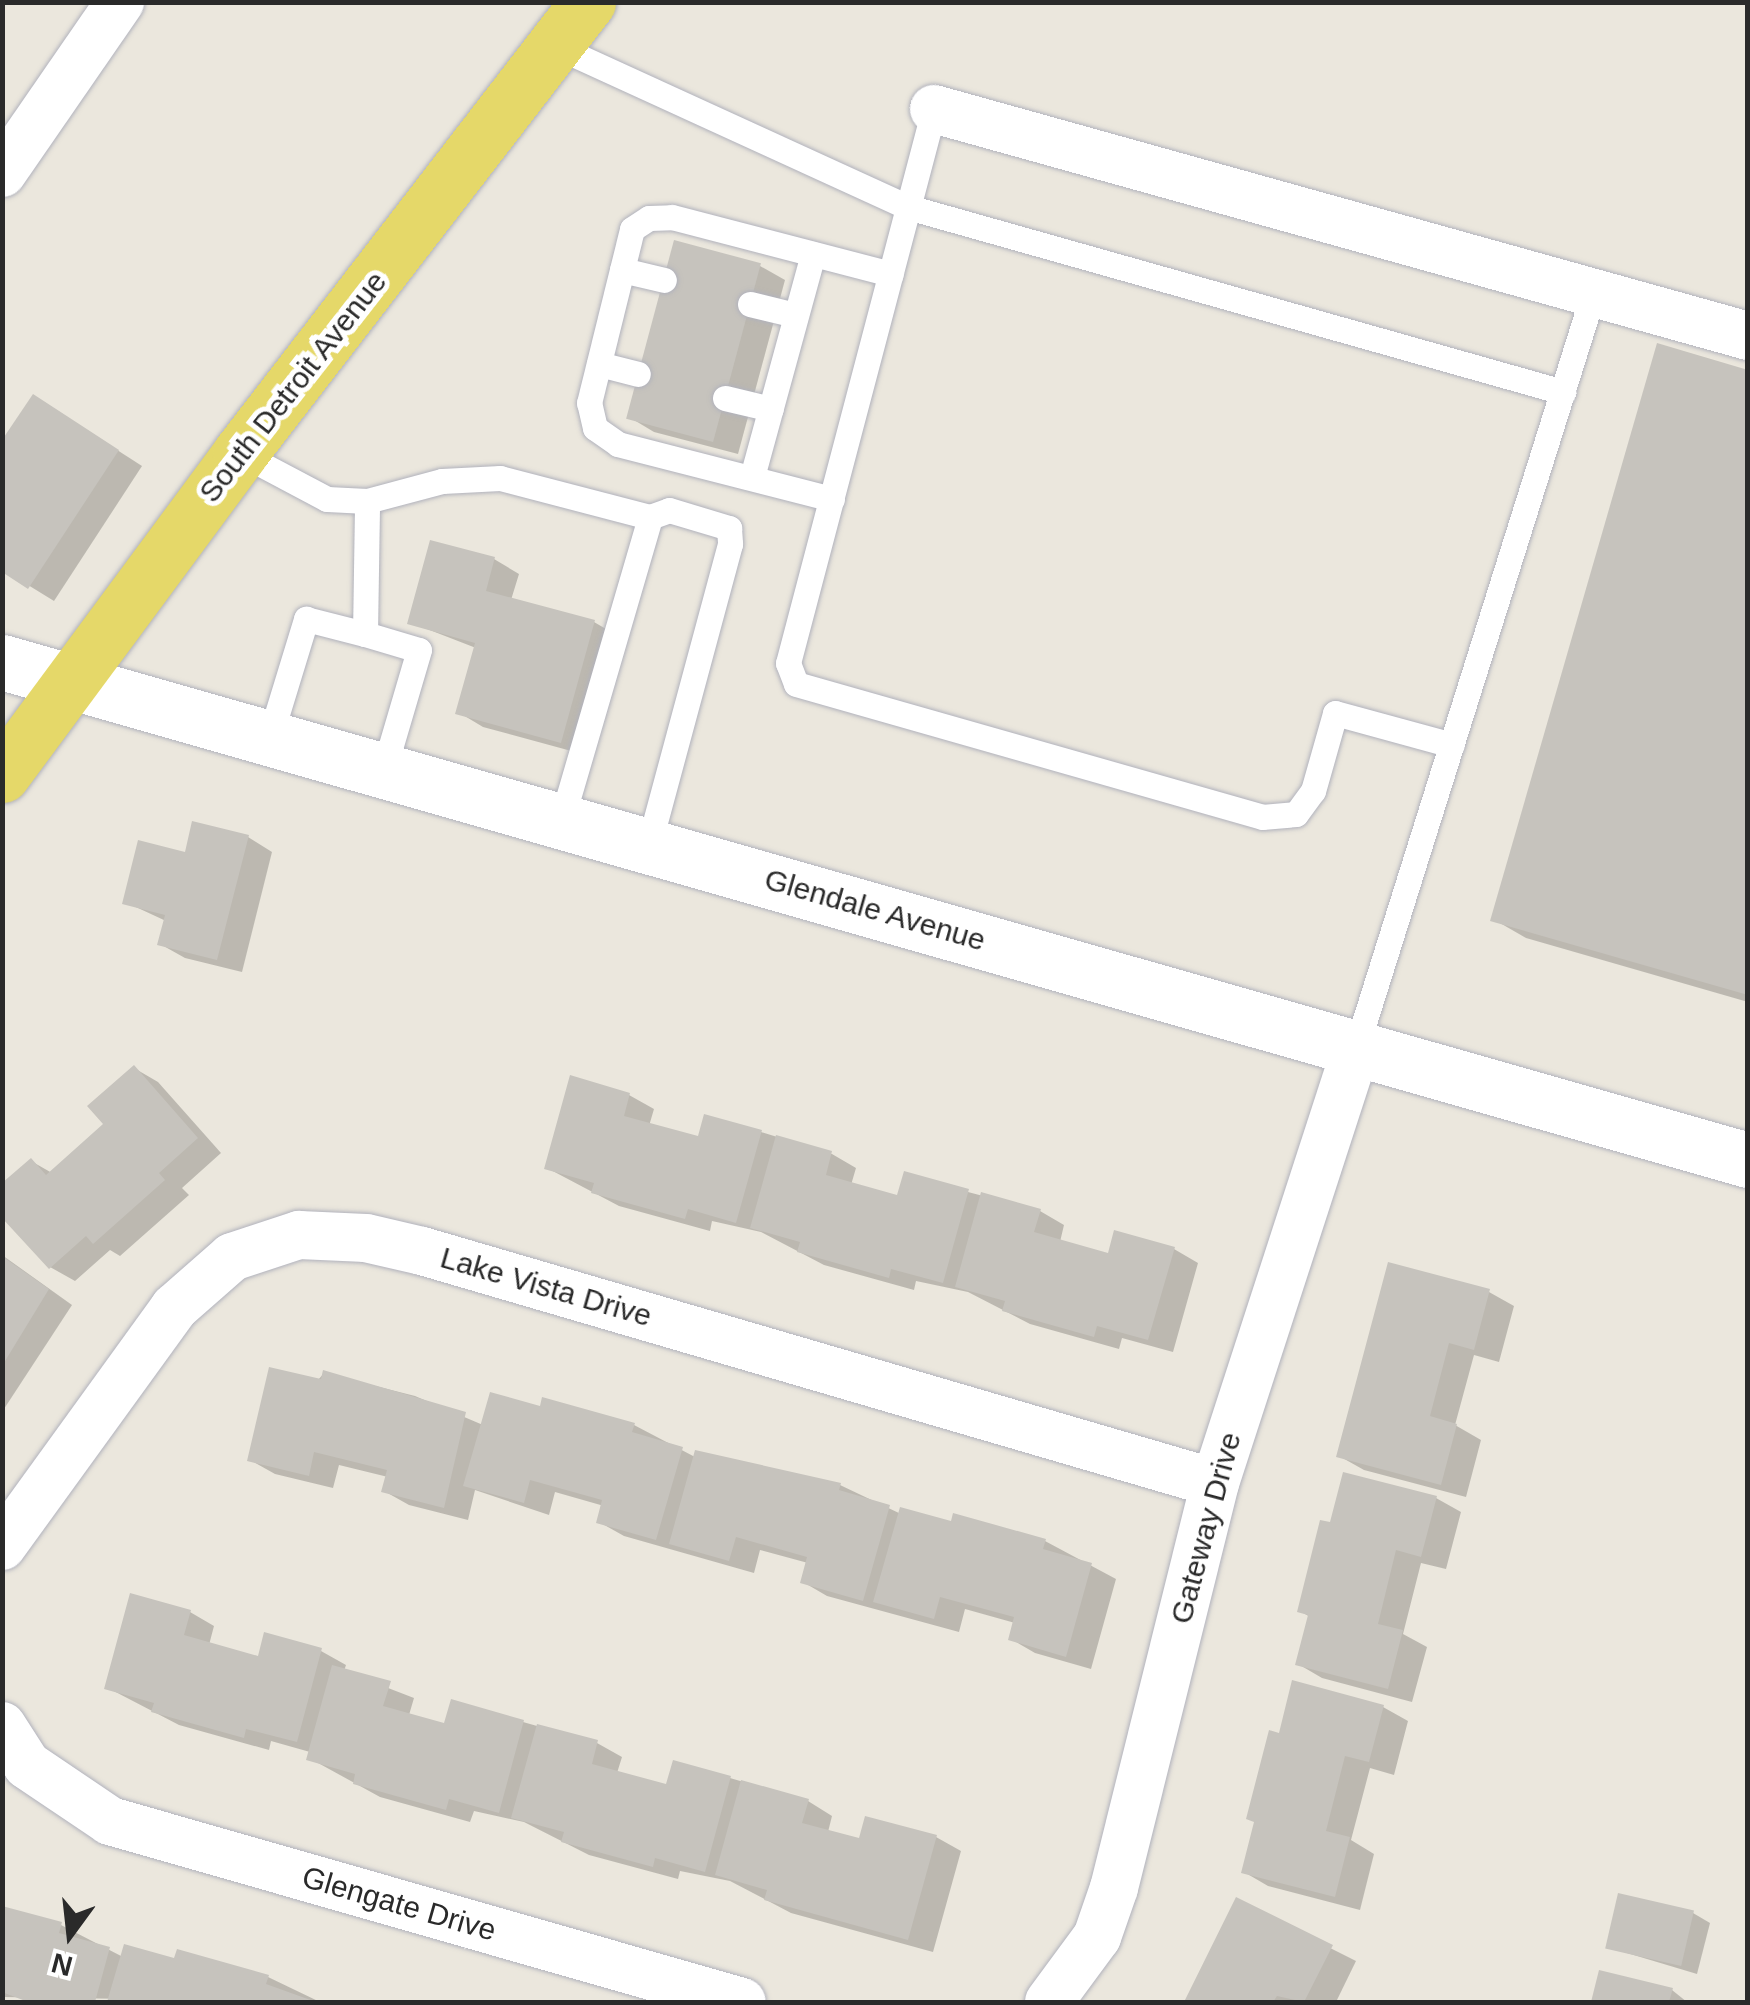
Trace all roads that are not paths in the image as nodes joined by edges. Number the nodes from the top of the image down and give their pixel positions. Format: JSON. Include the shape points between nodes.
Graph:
{"nodes":[{"id":1,"x":120,"y":2,"type":"edge"},
{"id":2,"x":588,"y":2,"type":"edge"},
{"id":3,"x":558,"y":47,"type":"junction"},
{"id":4,"x":934,"y":108,"type":"joint"},
{"id":5,"x":2,"y":173,"type":"edge"},
{"id":6,"x":908,"y":206,"type":"junction"},
{"id":7,"x":813,"y":254,"type":"junction"},
{"id":8,"x":622,"y":270,"type":"junction"},
{"id":9,"x":891,"y":274,"type":"junction"},
{"id":10,"x":664,"y":280,"type":"dead end"},
{"id":11,"x":1594,"y":290,"type":"junction"},
{"id":12,"x":750,"y":304,"type":"dead end"},
{"id":13,"x":795,"y":315,"type":"junction"},
{"id":14,"x":1748,"y":336,"type":"edge"},
{"id":15,"x":599,"y":364,"type":"junction"},
{"id":16,"x":638,"y":374,"type":"dead end"},
{"id":17,"x":1562,"y":392,"type":"junction"},
{"id":18,"x":725,"y":398,"type":"dead end"},
{"id":19,"x":770,"y":409,"type":"junction"},
{"id":20,"x":240,"y":453,"type":"junction"},
{"id":21,"x":752,"y":477,"type":"junction"},
{"id":22,"x":832,"y":498,"type":"junction"},
{"id":23,"x":367,"y":501,"type":"junction"},
{"id":24,"x":650,"y":516,"type":"junction"},
{"id":25,"x":365,"y":634,"type":"junction"},
{"id":26,"x":2,"y":662,"type":"edge"},
{"id":27,"x":69,"y":684,"type":"junction"},
{"id":28,"x":269,"y":740,"type":"junction"},
{"id":29,"x":1452,"y":745,"type":"junction"},
{"id":30,"x":383,"y":772,"type":"junction"},
{"id":31,"x":2,"y":774,"type":"edge"},
{"id":32,"x":561,"y":822,"type":"junction"},
{"id":33,"x":648,"y":847,"type":"junction"},
{"id":34,"x":1357,"y":1045,"type":"junction"},
{"id":35,"x":1748,"y":1160,"type":"edge"},
{"id":36,"x":1215,"y":1482,"type":"junction"},
{"id":37,"x":2,"y":1546,"type":"edge"},
{"id":38,"x":23,"y":1765,"type":"edge"},
{"id":39,"x":742,"y":2002,"type":"edge"},
{"id":40,"x":1049,"y":2002,"type":"edge"}],
"edges":[{"from":1,"to":5,"type":"street"},
{"from":2,"to":3,"type":"main road","name":"South Detroit Avenue"},
{"from":3,"to":6,"type":"lane"},
{"from":3,"to":20,"type":"main road","name":"South Detroit Avenue"},
{"from":4,"to":6,"type":"lane"},
{"from":4,"to":11,"type":"street"},
{"from":6,"to":9,"type":"lane"},
{"from":6,"to":17,"type":"lane"},
{"from":7,"to":8,"type":"lane","via":[[672,217],[650,218],[632,229]]},
{"from":7,"to":9,"type":"lane"},
{"from":7,"to":13,"type":"lane"},
{"from":8,"to":10,"type":"lane"},
{"from":8,"to":15,"type":"lane"},
{"from":9,"to":22,"type":"lane"},
{"from":11,"to":14,"type":"street"},
{"from":11,"to":17,"type":"lane"},
{"from":12,"to":13,"type":"lane"},
{"from":13,"to":19,"type":"lane"},
{"from":15,"to":16,"type":"lane"},
{"from":15,"to":21,"type":"lane","via":[[589,402],[595,428],[618,444]]},
{"from":17,"to":29,"type":"lane"},
{"from":18,"to":19,"type":"lane"},
{"from":19,"to":21,"type":"lane"},
{"from":20,"to":23,"type":"lane","via":[[310,492]]},
{"from":20,"to":27,"type":"main road","name":"South Detroit Avenue"},
{"from":21,"to":22,"type":"lane"},
{"from":22,"to":29,"type":"lane","via":[[788,663],[796,684],[1262,817],[1296,814],[1313,791],[1335,712]]},
{"from":23,"to":24,"type":"lane","via":[[442,480],[500,478]]},
{"from":23,"to":25,"type":"lane"},
{"from":24,"to":32,"type":"lane"},
{"from":24,"to":33,"type":"lane","via":[[668,510],[729,528],[730,544]]},
{"from":25,"to":28,"type":"lane","via":[[306,619]]},
{"from":25,"to":30,"type":"lane","via":[[419,650]]},
{"from":26,"to":27,"type":"main road","name":"Glendale Avenue"},
{"from":27,"to":28,"type":"main road","name":"Glendale Avenue"},
{"from":27,"to":31,"type":"main road","name":"South Detroit Avenue"},
{"from":28,"to":30,"type":"main road","name":"Glendale Avenue"},
{"from":29,"to":34,"type":"lane"},
{"from":30,"to":32,"type":"main road","name":"Glendale Avenue"},
{"from":32,"to":33,"type":"main road","name":"Glendale Avenue"},
{"from":33,"to":34,"type":"main road","name":"Glendale Avenue"},
{"from":34,"to":35,"type":"main road","name":"Glendale Avenue"},
{"from":34,"to":36,"type":"street","name":"Gateway Drive"},
{"from":36,"to":37,"type":"street","name":"Lake Vista Drive","via":[[422,1251],[366,1238],[299,1235],[232,1257],[174,1308]]},
{"from":36,"to":40,"type":"street","name":"Gateway Drive","via":[[1114,1888],[1098,1937]]},
{"from":38,"to":39,"type":"street","name":"Glengate Drive","via":[[110,1822]]}]}
